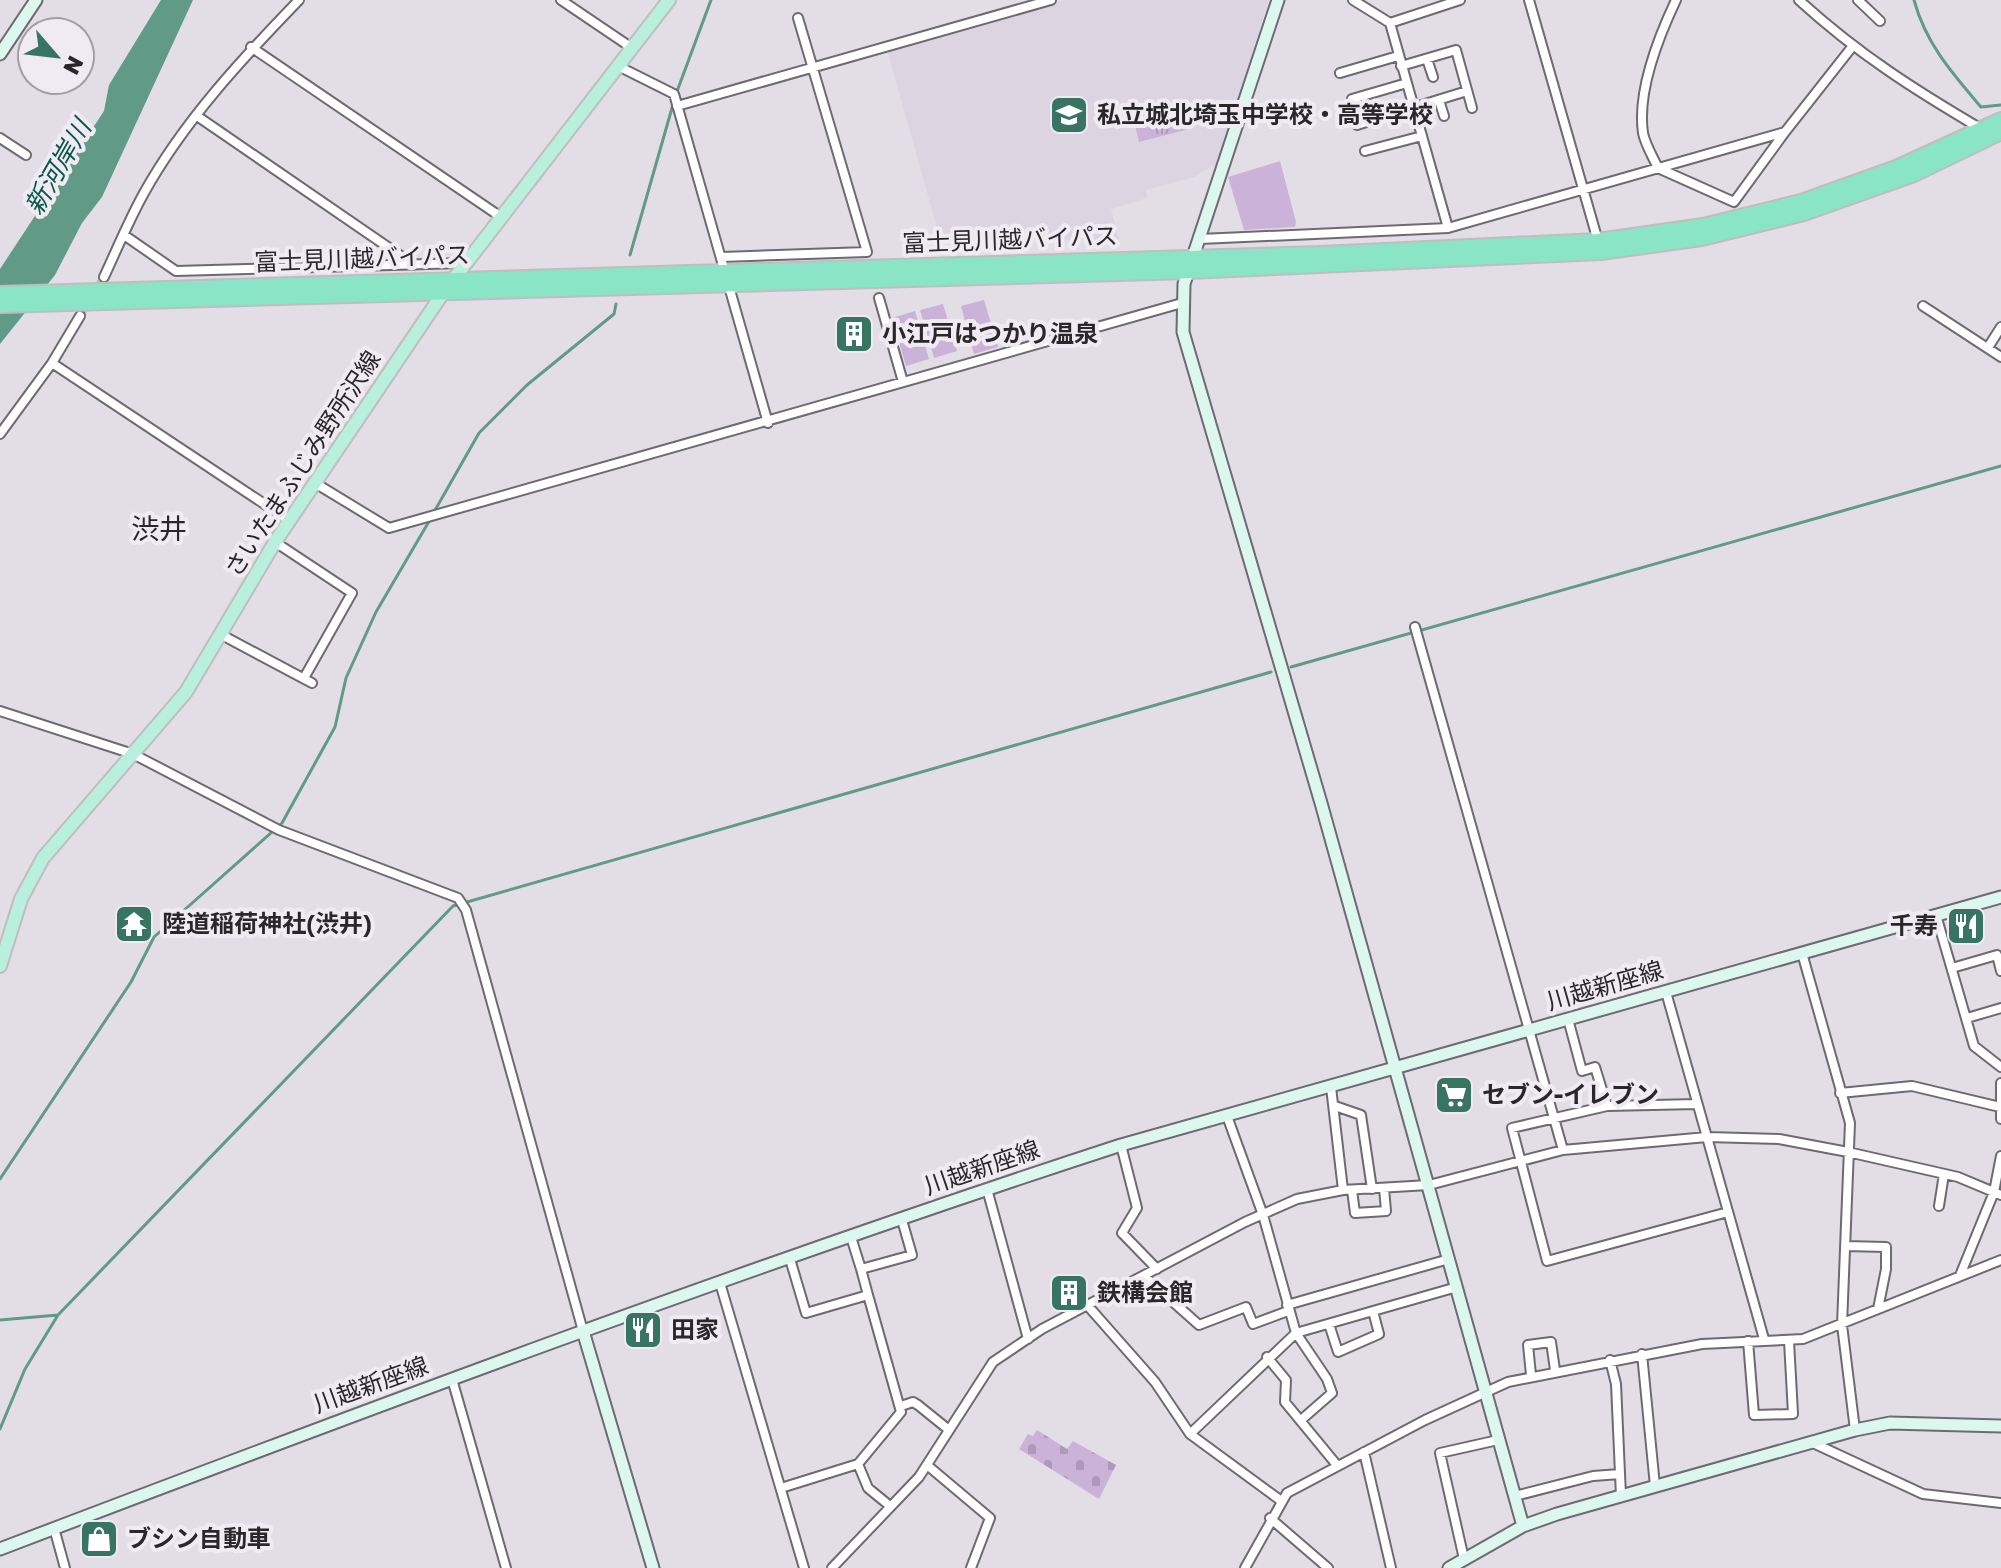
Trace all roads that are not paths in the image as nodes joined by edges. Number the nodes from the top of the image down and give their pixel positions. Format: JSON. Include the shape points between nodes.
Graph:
{"nodes":[{"id":1,"x":36,"y":0,"type":"edge"},
{"id":2,"x":299,"y":0,"type":"edge"},
{"id":3,"x":561,"y":0,"type":"edge"},
{"id":4,"x":669,"y":0,"type":"edge"},
{"id":5,"x":1051,"y":0,"type":"edge"},
{"id":6,"x":1278,"y":0,"type":"edge"},
{"id":7,"x":1353,"y":0,"type":"edge"},
{"id":8,"x":1460,"y":0,"type":"edge"},
{"id":9,"x":1529,"y":0,"type":"edge"},
{"id":10,"x":1676,"y":0,"type":"edge"},
{"id":11,"x":1799,"y":0,"type":"edge"},
{"id":12,"x":1858,"y":0,"type":"edge"},
{"id":13,"x":798,"y":18,"type":"dead end"},
{"id":14,"x":1880,"y":21,"type":"dead end"},
{"id":15,"x":1390,"y":23,"type":"junction"},
{"id":16,"x":251,"y":47,"type":"junction"},
{"id":17,"x":1852,"y":47,"type":"junction"},
{"id":18,"x":632,"y":48,"type":"junction"},
{"id":19,"x":0,"y":54,"type":"edge"},
{"id":20,"x":1398,"y":56,"type":"junction"},
{"id":21,"x":1427,"y":59,"type":"junction"},
{"id":22,"x":618,"y":66,"type":"junction"},
{"id":23,"x":813,"y":66,"type":"junction"},
{"id":24,"x":1401,"y":66,"type":"junction"},
{"id":25,"x":1340,"y":73,"type":"dead end"},
{"id":26,"x":1433,"y":77,"type":"dead end"},
{"id":27,"x":1407,"y":83,"type":"junction"},
{"id":28,"x":1467,"y":91,"type":"junction"},
{"id":29,"x":1352,"y":99,"type":"dead end"},
{"id":30,"x":1439,"y":100,"type":"junction"},
{"id":31,"x":677,"y":106,"type":"junction"},
{"id":32,"x":1414,"y":108,"type":"junction"},
{"id":33,"x":1472,"y":108,"type":"dead end"},
{"id":34,"x":197,"y":116,"type":"junction"},
{"id":35,"x":1444,"y":116,"type":"dead end"},
{"id":36,"x":2001,"y":120,"type":"edge"},
{"id":37,"x":1357,"y":125,"type":"dead end"},
{"id":38,"x":1785,"y":132,"type":"junction"},
{"id":39,"x":1995,"y":135,"type":"edge"},
{"id":40,"x":1422,"y":136,"type":"junction"},
{"id":41,"x":0,"y":138,"type":"edge"},
{"id":42,"x":1365,"y":151,"type":"dead end"},
{"id":43,"x":26,"y":155,"type":"dead end"},
{"id":44,"x":1658,"y":168,"type":"junction"},
{"id":45,"x":1583,"y":188,"type":"junction"},
{"id":46,"x":501,"y":217,"type":"junction"},
{"id":47,"x":1448,"y":228,"type":"junction"},
{"id":48,"x":124,"y":235,"type":"junction"},
{"id":49,"x":1200,"y":239,"type":"junction"},
{"id":50,"x":1598,"y":241,"type":"junction"},
{"id":51,"x":1195,"y":256,"type":"junction"},
{"id":52,"x":465,"y":263,"type":"junction"},
{"id":53,"x":415,"y":265,"type":"junction"},
{"id":54,"x":726,"y":271,"type":"junction"},
{"id":55,"x":1189,"y":271,"type":"junction"},
{"id":56,"x":104,"y":277,"type":"tunnel mouth"},
{"id":57,"x":455,"y":277,"type":"junction"},
{"id":58,"x":443,"y":293,"type":"junction"},
{"id":59,"x":0,"y":294,"type":"edge"},
{"id":60,"x":879,"y":298,"type":"dead end"},
{"id":61,"x":1182,"y":303,"type":"junction"},
{"id":62,"x":77,"y":304,"type":"junction"},
{"id":63,"x":0,"y":305,"type":"edge"},
{"id":64,"x":1923,"y":306,"type":"dead end"},
{"id":65,"x":2001,"y":327,"type":"edge"},
{"id":66,"x":1989,"y":346,"type":"junction"},
{"id":67,"x":2001,"y":357,"type":"edge"},
{"id":68,"x":52,"y":363,"type":"junction"},
{"id":69,"x":903,"y":382,"type":"junction"},
{"id":70,"x":768,"y":423,"type":"junction"},
{"id":71,"x":0,"y":434,"type":"edge"},
{"id":72,"x":315,"y":483,"type":"junction"},
{"id":73,"x":290,"y":521,"type":"junction"},
{"id":74,"x":275,"y":542,"type":"junction"},
{"id":75,"x":1415,"y":627,"type":"dead end"},
{"id":76,"x":220,"y":634,"type":"junction"},
{"id":77,"x":0,"y":711,"type":"edge"},
{"id":78,"x":133,"y":754,"type":"junction"},
{"id":79,"x":2001,"y":897,"type":"edge"},
{"id":80,"x":1936,"y":915,"type":"junction"},
{"id":81,"x":1802,"y":953,"type":"junction"},
{"id":82,"x":0,"y":966,"type":"edge"},
{"id":83,"x":1952,"y":968,"type":"junction"},
{"id":84,"x":2001,"y":971,"type":"edge"},
{"id":85,"x":1666,"y":992,"type":"junction"},
{"id":86,"x":2001,"y":1008,"type":"edge"},
{"id":87,"x":1967,"y":1018,"type":"junction"},
{"id":88,"x":1568,"y":1019,"type":"junction"},
{"id":89,"x":1530,"y":1031,"type":"junction"},
{"id":90,"x":2001,"y":1067,"type":"edge"},
{"id":91,"x":1397,"y":1069,"type":"junction"},
{"id":92,"x":2001,"y":1083,"type":"edge"},
{"id":93,"x":1331,"y":1087,"type":"junction"},
{"id":94,"x":1840,"y":1093,"type":"junction"},
{"id":95,"x":1697,"y":1104,"type":"junction"},
{"id":96,"x":1335,"y":1106,"type":"junction"},
{"id":97,"x":1607,"y":1106,"type":"junction"},
{"id":98,"x":2000,"y":1107,"type":"edge"},
{"id":99,"x":1227,"y":1116,"type":"junction"},
{"id":100,"x":1556,"y":1119,"type":"junction"},
{"id":101,"x":2001,"y":1119,"type":"edge"},
{"id":102,"x":1707,"y":1137,"type":"junction"},
{"id":103,"x":1121,"y":1145,"type":"junction"},
{"id":104,"x":1563,"y":1150,"type":"junction"},
{"id":105,"x":1848,"y":1152,"type":"junction"},
{"id":106,"x":2001,"y":1156,"type":"edge"},
{"id":107,"x":1521,"y":1161,"type":"junction"},
{"id":108,"x":1944,"y":1174,"type":"junction"},
{"id":109,"x":1429,"y":1185,"type":"junction"},
{"id":110,"x":1384,"y":1188,"type":"junction"},
{"id":111,"x":987,"y":1189,"type":"junction"},
{"id":112,"x":1372,"y":1189,"type":"junction"},
{"id":113,"x":1348,"y":1190,"type":"junction"},
{"id":114,"x":1997,"y":1194,"type":"edge"},
{"id":115,"x":1939,"y":1206,"type":"dead end"},
{"id":116,"x":1728,"y":1212,"type":"junction"},
{"id":117,"x":1263,"y":1215,"type":"junction"},
{"id":118,"x":902,"y":1220,"type":"junction"},
{"id":119,"x":851,"y":1237,"type":"junction"},
{"id":120,"x":1845,"y":1246,"type":"junction"},
{"id":121,"x":790,"y":1259,"type":"junction"},
{"id":122,"x":1449,"y":1259,"type":"junction"},
{"id":123,"x":2001,"y":1260,"type":"edge"},
{"id":124,"x":861,"y":1269,"type":"junction"},
{"id":125,"x":1157,"y":1269,"type":"junction"},
{"id":126,"x":1961,"y":1273,"type":"junction"},
{"id":127,"x":1144,"y":1276,"type":"junction"},
{"id":128,"x":720,"y":1283,"type":"junction"},
{"id":129,"x":1457,"y":1287,"type":"junction"},
{"id":130,"x":868,"y":1295,"type":"junction"},
{"id":131,"x":1088,"y":1306,"type":"junction"},
{"id":132,"x":1288,"y":1308,"type":"junction"},
{"id":133,"x":1878,"y":1309,"type":"junction"},
{"id":134,"x":1373,"y":1311,"type":"junction"},
{"id":135,"x":1329,"y":1324,"type":"junction"},
{"id":136,"x":1842,"y":1325,"type":"junction"},
{"id":137,"x":583,"y":1331,"type":"junction"},
{"id":138,"x":1296,"y":1333,"type":"junction"},
{"id":139,"x":1028,"y":1339,"type":"junction"},
{"id":140,"x":1764,"y":1339,"type":"junction"},
{"id":141,"x":1748,"y":1341,"type":"junction"},
{"id":142,"x":1789,"y":1341,"type":"junction"},
{"id":143,"x":1642,"y":1354,"type":"junction"},
{"id":144,"x":1267,"y":1357,"type":"junction"},
{"id":145,"x":1610,"y":1360,"type":"junction"},
{"id":146,"x":1555,"y":1370,"type":"junction"},
{"id":147,"x":1531,"y":1375,"type":"junction"},
{"id":148,"x":452,"y":1379,"type":"junction"},
{"id":149,"x":1486,"y":1392,"type":"junction"},
{"id":150,"x":901,"y":1406,"type":"junction"},
{"id":151,"x":1301,"y":1420,"type":"junction"},
{"id":152,"x":2001,"y":1426,"type":"edge"},
{"id":153,"x":949,"y":1430,"type":"junction"},
{"id":154,"x":1855,"y":1430,"type":"junction"},
{"id":155,"x":1190,"y":1434,"type":"junction"},
{"id":156,"x":1498,"y":1440,"type":"junction"},
{"id":157,"x":1811,"y":1442,"type":"junction"},
{"id":158,"x":1364,"y":1452,"type":"junction"},
{"id":159,"x":858,"y":1464,"type":"junction"},
{"id":160,"x":1336,"y":1464,"type":"junction"},
{"id":161,"x":927,"y":1465,"type":"junction"},
{"id":162,"x":1620,"y":1474,"type":"junction"},
{"id":163,"x":1655,"y":1486,"type":"junction"},
{"id":164,"x":781,"y":1488,"type":"junction"},
{"id":165,"x":1515,"y":1496,"type":"junction"},
{"id":166,"x":1621,"y":1496,"type":"junction"},
{"id":167,"x":1280,"y":1500,"type":"junction"},
{"id":168,"x":2001,"y":1503,"type":"edge"},
{"id":169,"x":890,"y":1506,"type":"junction"},
{"id":170,"x":1270,"y":1518,"type":"junction"},
{"id":171,"x":1523,"y":1526,"type":"junction"},
{"id":172,"x":54,"y":1528,"type":"junction"},
{"id":173,"x":0,"y":1549,"type":"edge"},
{"id":174,"x":1464,"y":1559,"type":"junction"},
{"id":175,"x":837,"y":1566,"type":"edge"},
{"id":176,"x":65,"y":1568,"type":"edge"},
{"id":177,"x":506,"y":1568,"type":"edge"},
{"id":178,"x":653,"y":1568,"type":"edge"},
{"id":179,"x":804,"y":1568,"type":"edge"},
{"id":180,"x":971,"y":1568,"type":"edge"},
{"id":181,"x":1245,"y":1568,"type":"edge"},
{"id":182,"x":1328,"y":1568,"type":"edge"},
{"id":183,"x":1391,"y":1568,"type":"edge"},
{"id":184,"x":1449,"y":1568,"type":"edge"}],
"edges":[{"from":1,"to":19,"type":"street"},
{"from":2,"to":16,"type":"street"},
{"from":3,"to":18,"type":"street"},
{"from":4,"to":18,"type":"main road","name":"さいたまふじみ野所沢線"},
{"from":5,"to":23,"type":"street"},
{"from":6,"to":49,"type":"street"},
{"from":7,"to":15,"type":"street"},
{"from":8,"to":15,"type":"street"},
{"from":9,"to":45,"type":"street"},
{"from":10,"to":44,"type":"street","via":[[1664,27],[1644,111],[1643,134]]},
{"from":11,"to":17,"type":"street"},
{"from":12,"to":14,"type":"street"},
{"from":13,"to":23,"type":"street"},
{"from":15,"to":20,"type":"street"},
{"from":16,"to":34,"type":"street"},
{"from":16,"to":46,"type":"street"},
{"from":17,"to":38,"type":"street"},
{"from":17,"to":39,"type":"street","via":[[1903,84]]},
{"from":18,"to":22,"type":"main road","name":"さいたまふじみ野所沢線"},
{"from":20,"to":24,"type":"street"},
{"from":20,"to":25,"type":"street"},
{"from":21,"to":24,"type":"street"},
{"from":21,"to":26,"type":"street"},
{"from":21,"to":28,"type":"street","via":[[1456,50]]},
{"from":22,"to":31,"type":"street","via":[[674,94]]},
{"from":22,"to":46,"type":"main road","name":"さいたまふじみ野所沢線"},
{"from":23,"to":31,"type":"street"},
{"from":23,"to":54,"type":"street","via":[[867,252]]},
{"from":24,"to":27,"type":"street"},
{"from":27,"to":29,"type":"street"},
{"from":27,"to":32,"type":"street"},
{"from":28,"to":30,"type":"street"},
{"from":28,"to":33,"type":"street"},
{"from":30,"to":32,"type":"street"},
{"from":30,"to":35,"type":"street"},
{"from":31,"to":54,"type":"street"},
{"from":32,"to":37,"type":"street"},
{"from":32,"to":40,"type":"street"},
{"from":34,"to":48,"type":"street","via":[[144,192]]},
{"from":34,"to":53,"type":"street"},
{"from":36,"to":39,"type":"highway","name":"富士見川越バイパス"},
{"from":38,"to":44,"type":"street"},
{"from":38,"to":44,"type":"street","via":[[1734,202]]},
{"from":39,"to":50,"type":"highway","name":"富士見川越バイパス","via":[[1801,202],[1703,226]]},
{"from":39,"to":55,"type":"highway","name":"富士見川越バイパス","via":[[1848,199],[1676,242],[1549,256]]},
{"from":40,"to":42,"type":"street"},
{"from":40,"to":47,"type":"street"},
{"from":41,"to":43,"type":"street"},
{"from":44,"to":45,"type":"street"},
{"from":45,"to":47,"type":"street"},
{"from":45,"to":50,"type":"street"},
{"from":46,"to":52,"type":"main road","name":"さいたまふじみ野所沢線"},
{"from":47,"to":49,"type":"street"},
{"from":48,"to":53,"type":"street","via":[[176,271]]},
{"from":48,"to":56,"type":"street"},
{"from":49,"to":51,"type":"street"},
{"from":50,"to":51,"type":"highway","name":"富士見川越バイパス"},
{"from":51,"to":54,"type":"highway","name":"富士見川越バイパス"},
{"from":51,"to":55,"type":"street"},
{"from":52,"to":53,"type":"street"},
{"from":52,"to":57,"type":"main road","name":"さいたまふじみ野所沢線"},
{"from":54,"to":55,"type":"highway","name":"富士見川越バイパス"},
{"from":54,"to":57,"type":"highway","name":"富士見川越バイパス"},
{"from":54,"to":58,"type":"highway","name":"富士見川越バイパス"},
{"from":54,"to":70,"type":"street"},
{"from":55,"to":61,"type":"street"},
{"from":57,"to":58,"type":"main road","name":"さいたまふじみ野所沢線"},
{"from":57,"to":62,"type":"highway","name":"富士見川越バイパス"},
{"from":58,"to":62,"type":"highway","name":"富士見川越バイパス"},
{"from":58,"to":72,"type":"main road","name":"さいたまふじみ野所沢線"},
{"from":59,"to":62,"type":"highway","name":"富士見川越バイパス"},
{"from":60,"to":69,"type":"street"},
{"from":61,"to":69,"type":"street"},
{"from":61,"to":91,"type":"street","via":[[1192,367]]},
{"from":62,"to":63,"type":"highway","name":"富士見川越バイパス"},
{"from":62,"to":68,"type":"street"},
{"from":64,"to":66,"type":"street"},
{"from":65,"to":66,"type":"street"},
{"from":66,"to":67,"type":"street"},
{"from":68,"to":71,"type":"street"},
{"from":68,"to":73,"type":"street"},
{"from":69,"to":70,"type":"street"},
{"from":70,"to":72,"type":"street","via":[[389,528]]},
{"from":72,"to":73,"type":"main road","name":"さいたまふじみ野所沢線"},
{"from":73,"to":74,"type":"main road","name":"さいたまふじみ野所沢線"},
{"from":74,"to":76,"type":"main road","name":"さいたまふじみ野所沢線"},
{"from":74,"to":76,"type":"street","via":[[352,593],[308,680]]},
{"from":75,"to":89,"type":"street"},
{"from":76,"to":78,"type":"main road","name":"さいたまふじみ野所沢線","via":[[186,692]]},
{"from":77,"to":78,"type":"street"},
{"from":78,"to":82,"type":"main road","name":"さいたまふじみ野所沢線","via":[[43,858],[21,899]]},
{"from":78,"to":137,"type":"street","via":[[279,830],[449,893],[465,906]]},
{"from":79,"to":80,"type":"street","name":"川越新座線"},
{"from":80,"to":81,"type":"street","name":"川越新座線"},
{"from":80,"to":83,"type":"street"},
{"from":81,"to":85,"type":"street","name":"川越新座線"},
{"from":81,"to":94,"type":"street"},
{"from":83,"to":84,"type":"street","via":[[1997,955]]},
{"from":83,"to":87,"type":"street"},
{"from":85,"to":88,"type":"street","name":"川越新座線"},
{"from":85,"to":95,"type":"street"},
{"from":86,"to":87,"type":"street"},
{"from":87,"to":90,"type":"street","via":[[1974,1046]]},
{"from":88,"to":89,"type":"street","name":"川越新座線"},
{"from":88,"to":97,"type":"street","via":[[1582,1071],[1595,1067]]},
{"from":89,"to":91,"type":"street","name":"川越新座線"},
{"from":89,"to":100,"type":"street"},
{"from":91,"to":93,"type":"street","name":"川越新座線"},
{"from":91,"to":109,"type":"street"},
{"from":92,"to":98,"type":"street"},
{"from":93,"to":96,"type":"street"},
{"from":93,"to":99,"type":"street","name":"川越新座線"},
{"from":94,"to":98,"type":"street","via":[[1912,1086]]},
{"from":94,"to":105,"type":"street","via":[[1850,1123]]},
{"from":95,"to":97,"type":"street"},
{"from":95,"to":102,"type":"street"},
{"from":96,"to":112,"type":"street","via":[[1361,1115]]},
{"from":96,"to":113,"type":"street"},
{"from":97,"to":100,"type":"street"},
{"from":98,"to":101,"type":"street"},
{"from":99,"to":103,"type":"street","name":"川越新座線"},
{"from":99,"to":117,"type":"street"},
{"from":100,"to":104,"type":"street"},
{"from":100,"to":107,"type":"street","via":[[1512,1128]]},
{"from":102,"to":104,"type":"street"},
{"from":102,"to":105,"type":"street","via":[[1779,1139]]},
{"from":102,"to":116,"type":"street"},
{"from":103,"to":111,"type":"street","name":"川越新座線"},
{"from":103,"to":125,"type":"street","via":[[1137,1208],[1122,1233]]},
{"from":104,"to":107,"type":"street"},
{"from":105,"to":108,"type":"street"},
{"from":105,"to":120,"type":"street"},
{"from":106,"to":114,"type":"street"},
{"from":107,"to":109,"type":"street"},
{"from":107,"to":116,"type":"street","via":[[1547,1261]]},
{"from":108,"to":114,"type":"street"},
{"from":108,"to":115,"type":"street"},
{"from":109,"to":110,"type":"street"},
{"from":109,"to":122,"type":"street"},
{"from":110,"to":112,"type":"street"},
{"from":110,"to":113,"type":"street","via":[[1386,1211],[1370,1212],[1353,1212]]},
{"from":111,"to":118,"type":"street","name":"川越新座線"},
{"from":111,"to":139,"type":"street"},
{"from":112,"to":113,"type":"street"},
{"from":113,"to":117,"type":"street","via":[[1297,1199]]},
{"from":114,"to":126,"type":"street"},
{"from":116,"to":140,"type":"street"},
{"from":117,"to":125,"type":"street"},
{"from":117,"to":132,"type":"street"},
{"from":118,"to":119,"type":"street","name":"川越新座線"},
{"from":118,"to":124,"type":"street","via":[[912,1255]]},
{"from":119,"to":121,"type":"street","name":"川越新座線"},
{"from":119,"to":124,"type":"street"},
{"from":120,"to":133,"type":"street","via":[[1886,1247]]},
{"from":120,"to":136,"type":"street"},
{"from":121,"to":128,"type":"street","name":"川越新座線"},
{"from":121,"to":130,"type":"street","via":[[806,1313]]},
{"from":122,"to":129,"type":"street"},
{"from":122,"to":132,"type":"street"},
{"from":123,"to":126,"type":"street"},
{"from":124,"to":130,"type":"street"},
{"from":125,"to":127,"type":"street"},
{"from":126,"to":133,"type":"street"},
{"from":127,"to":131,"type":"street"},
{"from":127,"to":132,"type":"street","via":[[1199,1325],[1246,1307],[1253,1324]]},
{"from":128,"to":137,"type":"street","name":"川越新座線"},
{"from":128,"to":164,"type":"street"},
{"from":129,"to":134,"type":"street"},
{"from":129,"to":149,"type":"street"},
{"from":130,"to":150,"type":"street"},
{"from":131,"to":139,"type":"street"},
{"from":131,"to":155,"type":"street","via":[[1155,1382]]},
{"from":132,"to":138,"type":"street"},
{"from":133,"to":136,"type":"street"},
{"from":134,"to":135,"type":"street"},
{"from":134,"to":135,"type":"street","via":[[1379,1334],[1338,1352]]},
{"from":135,"to":138,"type":"street"},
{"from":136,"to":142,"type":"street"},
{"from":136,"to":154,"type":"street"},
{"from":137,"to":148,"type":"street","name":"川越新座線"},
{"from":137,"to":178,"type":"street"},
{"from":138,"to":144,"type":"street"},
{"from":138,"to":151,"type":"street","via":[[1332,1393]]},
{"from":139,"to":153,"type":"street","via":[[993,1362]]},
{"from":140,"to":141,"type":"street"},
{"from":140,"to":142,"type":"street"},
{"from":141,"to":142,"type":"street","via":[[1754,1415],[1793,1414]]},
{"from":141,"to":143,"type":"street"},
{"from":143,"to":145,"type":"street"},
{"from":143,"to":163,"type":"street"},
{"from":144,"to":151,"type":"street","via":[[1286,1380],[1285,1402]]},
{"from":144,"to":155,"type":"street"},
{"from":145,"to":146,"type":"street"},
{"from":145,"to":162,"type":"street"},
{"from":146,"to":147,"type":"street"},
{"from":146,"to":147,"type":"street","via":[[1551,1342],[1528,1345]]},
{"from":147,"to":149,"type":"street"},
{"from":148,"to":172,"type":"street","name":"川越新座線"},
{"from":148,"to":177,"type":"street"},
{"from":149,"to":156,"type":"street"},
{"from":149,"to":158,"type":"street"},
{"from":150,"to":153,"type":"street","via":[[913,1402]]},
{"from":150,"to":159,"type":"street"},
{"from":151,"to":160,"type":"street"},
{"from":152,"to":154,"type":"street","via":[[1890,1423]]},
{"from":153,"to":161,"type":"street"},
{"from":154,"to":157,"type":"street"},
{"from":155,"to":167,"type":"street"},
{"from":156,"to":165,"type":"street"},
{"from":156,"to":174,"type":"street","via":[[1440,1453]]},
{"from":157,"to":163,"type":"street"},
{"from":157,"to":168,"type":"street","via":[[1923,1494]]},
{"from":158,"to":160,"type":"street"},
{"from":158,"to":183,"type":"street"},
{"from":159,"to":164,"type":"street"},
{"from":159,"to":169,"type":"street","via":[[868,1488]]},
{"from":160,"to":167,"type":"street"},
{"from":161,"to":169,"type":"street"},
{"from":161,"to":180,"type":"street","via":[[990,1518]]},
{"from":162,"to":165,"type":"street"},
{"from":162,"to":166,"type":"street"},
{"from":163,"to":166,"type":"street"},
{"from":164,"to":179,"type":"street"},
{"from":165,"to":171,"type":"street"},
{"from":166,"to":171,"type":"street"},
{"from":167,"to":170,"type":"street"},
{"from":169,"to":175,"type":"street"},
{"from":170,"to":181,"type":"street"},
{"from":170,"to":182,"type":"street"},
{"from":171,"to":174,"type":"street"},
{"from":172,"to":173,"type":"street","name":"川越新座線"},
{"from":172,"to":176,"type":"street"},
{"from":174,"to":184,"type":"street"}]}
